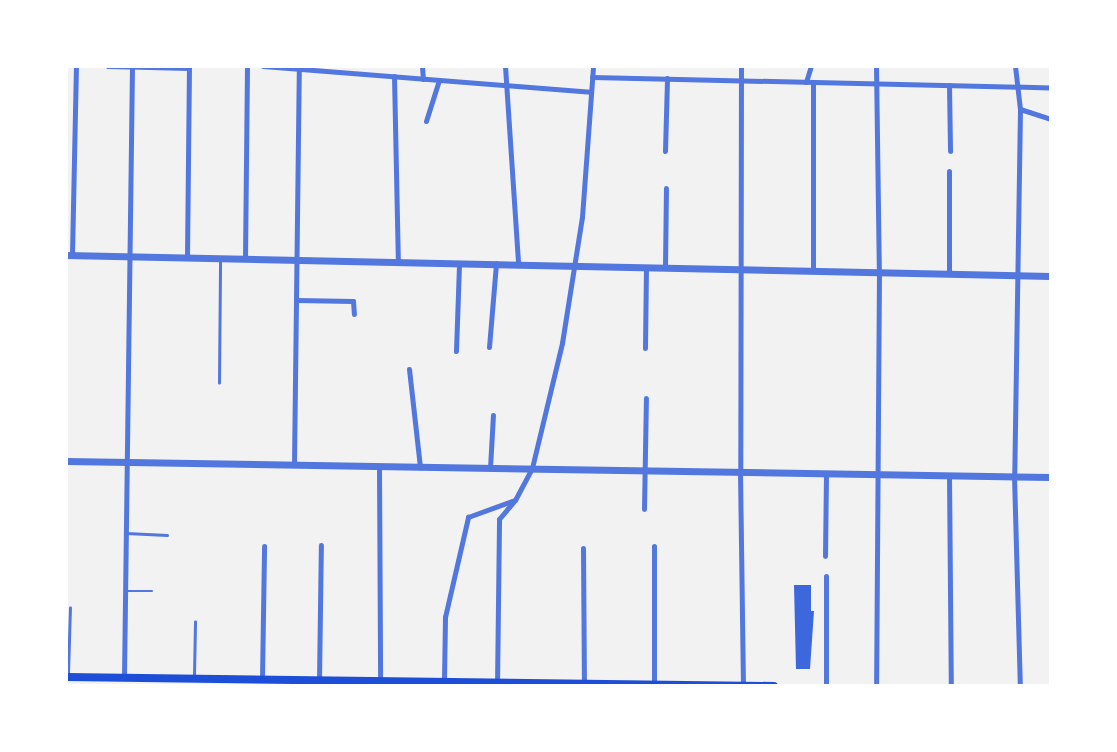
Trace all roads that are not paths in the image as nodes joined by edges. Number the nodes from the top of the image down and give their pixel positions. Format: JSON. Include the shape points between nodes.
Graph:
{"nodes":[{"id":1,"x":76,"y":66,"type":"edge"},
{"id":2,"x":108,"y":66,"type":"edge"},
{"id":3,"x":247,"y":66,"type":"edge"},
{"id":4,"x":263,"y":66,"type":"edge"},
{"id":5,"x":422,"y":66,"type":"edge"},
{"id":6,"x":505,"y":66,"type":"edge"},
{"id":7,"x":593,"y":66,"type":"edge"},
{"id":8,"x":741,"y":66,"type":"edge"},
{"id":9,"x":811,"y":66,"type":"edge"},
{"id":10,"x":876,"y":66,"type":"edge"},
{"id":11,"x":1015,"y":66,"type":"edge"},
{"id":12,"x":132,"y":67,"type":"edge"},
{"id":13,"x":188,"y":67,"type":"edge"},
{"id":14,"x":299,"y":68,"type":"edge"},
{"id":15,"x":322,"y":69,"type":"edge"},
{"id":16,"x":394,"y":76,"type":"junction"},
{"id":17,"x":592,"y":77,"type":"junction"},
{"id":18,"x":667,"y":78,"type":"junction"},
{"id":19,"x":423,"y":79,"type":"junction"},
{"id":20,"x":439,"y":80,"type":"junction"},
{"id":21,"x":741,"y":80,"type":"junction"},
{"id":22,"x":809,"y":82,"type":"junction"},
{"id":23,"x":876,"y":83,"type":"junction"},
{"id":24,"x":950,"y":85,"type":"junction"},
{"id":25,"x":506,"y":86,"type":"junction"},
{"id":26,"x":1017,"y":86,"type":"junction"},
{"id":27,"x":1051,"y":87,"type":"edge"},
{"id":28,"x":590,"y":92,"type":"junction"},
{"id":29,"x":1020,"y":109,"type":"junction"},
{"id":30,"x":1051,"y":119,"type":"edge"},
{"id":31,"x":426,"y":121,"type":"dead end"},
{"id":32,"x":950,"y":150,"type":"dead end"},
{"id":33,"x":666,"y":151,"type":"dead end"},
{"id":34,"x":949,"y":171,"type":"dead end"},
{"id":35,"x":666,"y":188,"type":"dead end"},
{"id":36,"x":69,"y":255,"type":"edge"},
{"id":37,"x":130,"y":255,"type":"junction"},
{"id":38,"x":187,"y":257,"type":"junction"},
{"id":39,"x":220,"y":257,"type":"junction"},
{"id":40,"x":244,"y":258,"type":"junction"},
{"id":41,"x":297,"y":259,"type":"junction"},
{"id":42,"x":398,"y":261,"type":"junction"},
{"id":43,"x":459,"y":262,"type":"junction"},
{"id":44,"x":496,"y":263,"type":"junction"},
{"id":45,"x":518,"y":264,"type":"junction"},
{"id":46,"x":575,"y":265,"type":"junction"},
{"id":47,"x":646,"y":267,"type":"junction"},
{"id":48,"x":665,"y":267,"type":"junction"},
{"id":49,"x":740,"y":269,"type":"junction"},
{"id":50,"x":813,"y":271,"type":"junction"},
{"id":51,"x":879,"y":272,"type":"junction"},
{"id":52,"x":949,"y":274,"type":"junction"},
{"id":53,"x":1016,"y":275,"type":"junction"},
{"id":54,"x":1051,"y":276,"type":"edge"},
{"id":55,"x":296,"y":300,"type":"junction"},
{"id":56,"x":354,"y":314,"type":"dead end"},
{"id":57,"x":489,"y":347,"type":"dead end"},
{"id":58,"x":645,"y":348,"type":"dead end"},
{"id":59,"x":456,"y":351,"type":"dead end"},
{"id":60,"x":410,"y":369,"type":"dead end"},
{"id":61,"x":219,"y":383,"type":"dead end"},
{"id":62,"x":646,"y":398,"type":"dead end"},
{"id":63,"x":493,"y":415,"type":"dead end"},
{"id":64,"x":66,"y":461,"type":"edge"},
{"id":65,"x":127,"y":462,"type":"junction"},
{"id":66,"x":294,"y":464,"type":"junction"},
{"id":67,"x":379,"y":466,"type":"junction"},
{"id":68,"x":420,"y":467,"type":"junction"},
{"id":69,"x":490,"y":468,"type":"junction"},
{"id":70,"x":532,"y":468,"type":"junction"},
{"id":71,"x":645,"y":470,"type":"junction"},
{"id":72,"x":740,"y":472,"type":"junction"},
{"id":73,"x":826,"y":473,"type":"junction"},
{"id":74,"x":877,"y":474,"type":"junction"},
{"id":75,"x":949,"y":475,"type":"junction"},
{"id":76,"x":1014,"y":476,"type":"junction"},
{"id":77,"x":1051,"y":477,"type":"edge"},
{"id":78,"x":515,"y":500,"type":"junction"},
{"id":79,"x":644,"y":509,"type":"dead end"},
{"id":80,"x":126,"y":533,"type":"junction"},
{"id":81,"x":167,"y":535,"type":"dead end"},
{"id":82,"x":321,"y":545,"type":"dead end"},
{"id":83,"x":264,"y":546,"type":"dead end"},
{"id":84,"x":654,"y":546,"type":"dead end"},
{"id":85,"x":583,"y":548,"type":"dead end"},
{"id":86,"x":825,"y":556,"type":"dead end"},
{"id":87,"x":826,"y":576,"type":"dead end"},
{"id":88,"x":125,"y":591,"type":"junction"},
{"id":89,"x":152,"y":591,"type":"dead end"},
{"id":90,"x":71,"y":608,"type":"dead end"},
{"id":91,"x":195,"y":622,"type":"dead end"},
{"id":92,"x":67,"y":677,"type":"edge"},
{"id":93,"x":124,"y":677,"type":"junction"},
{"id":94,"x":194,"y":678,"type":"junction"},
{"id":95,"x":262,"y":679,"type":"junction"},
{"id":96,"x":318,"y":680,"type":"junction"},
{"id":97,"x":380,"y":681,"type":"junction"},
{"id":98,"x":444,"y":681,"type":"junction"},
{"id":99,"x":584,"y":683,"type":"junction"},
{"id":100,"x":497,"y":684,"type":"edge"},
{"id":101,"x":654,"y":684,"type":"edge"},
{"id":102,"x":743,"y":685,"type":"edge"},
{"id":103,"x":774,"y":685,"type":"edge"},
{"id":104,"x":826,"y":685,"type":"edge"},
{"id":105,"x":876,"y":685,"type":"edge"},
{"id":106,"x":951,"y":685,"type":"edge"},
{"id":107,"x":1020,"y":685,"type":"edge"}],
"edges":[{"from":1,"to":36,"type":"street"},
{"from":2,"to":12,"type":"street"},
{"from":3,"to":40,"type":"street"},
{"from":4,"to":14,"type":"street"},
{"from":5,"to":19,"type":"street"},
{"from":6,"to":25,"type":"street"},
{"from":7,"to":17,"type":"street"},
{"from":8,"to":21,"type":"street"},
{"from":9,"to":22,"type":"street"},
{"from":10,"to":23,"type":"street"},
{"from":11,"to":26,"type":"street"},
{"from":12,"to":13,"type":"street"},
{"from":12,"to":37,"type":"street"},
{"from":13,"to":38,"type":"street"},
{"from":14,"to":15,"type":"street"},
{"from":14,"to":41,"type":"street"},
{"from":15,"to":16,"type":"street"},
{"from":16,"to":19,"type":"street"},
{"from":16,"to":42,"type":"street"},
{"from":17,"to":18,"type":"street"},
{"from":17,"to":28,"type":"street"},
{"from":18,"to":21,"type":"street"},
{"from":18,"to":33,"type":"street"},
{"from":19,"to":20,"type":"street"},
{"from":20,"to":25,"type":"street"},
{"from":20,"to":31,"type":"street"},
{"from":21,"to":22,"type":"street"},
{"from":21,"to":49,"type":"street"},
{"from":22,"to":23,"type":"street"},
{"from":22,"to":50,"type":"street"},
{"from":23,"to":24,"type":"street"},
{"from":23,"to":51,"type":"street"},
{"from":24,"to":26,"type":"street"},
{"from":24,"to":32,"type":"street"},
{"from":25,"to":28,"type":"street"},
{"from":25,"to":45,"type":"street"},
{"from":26,"to":27,"type":"street"},
{"from":26,"to":29,"type":"street"},
{"from":28,"to":46,"type":"street"},
{"from":29,"to":30,"type":"street"},
{"from":29,"to":53,"type":"street"},
{"from":34,"to":52,"type":"street"},
{"from":35,"to":48,"type":"street"},
{"from":36,"to":37,"type":"street"},
{"from":37,"to":38,"type":"street"},
{"from":37,"to":65,"type":"street"},
{"from":38,"to":39,"type":"street"},
{"from":39,"to":40,"type":"street"},
{"from":39,"to":61,"type":"lane"},
{"from":40,"to":41,"type":"street"},
{"from":41,"to":42,"type":"street"},
{"from":41,"to":55,"type":"street"},
{"from":42,"to":43,"type":"street"},
{"from":43,"to":44,"type":"street"},
{"from":43,"to":59,"type":"street"},
{"from":44,"to":45,"type":"street"},
{"from":44,"to":57,"type":"street"},
{"from":45,"to":46,"type":"street"},
{"from":46,"to":47,"type":"street"},
{"from":46,"to":70,"type":"street"},
{"from":47,"to":48,"type":"street"},
{"from":47,"to":58,"type":"street"},
{"from":48,"to":49,"type":"street"},
{"from":49,"to":50,"type":"street"},
{"from":49,"to":72,"type":"street"},
{"from":50,"to":51,"type":"street"},
{"from":51,"to":52,"type":"street"},
{"from":51,"to":74,"type":"street"},
{"from":52,"to":53,"type":"street"},
{"from":53,"to":54,"type":"street"},
{"from":53,"to":76,"type":"street"},
{"from":55,"to":56,"type":"street","via":[[351,300]]},
{"from":55,"to":66,"type":"street"},
{"from":60,"to":68,"type":"street"},
{"from":62,"to":71,"type":"street"},
{"from":63,"to":69,"type":"street"},
{"from":64,"to":65,"type":"street"},
{"from":65,"to":66,"type":"street"},
{"from":65,"to":80,"type":"street"},
{"from":66,"to":67,"type":"street"},
{"from":67,"to":68,"type":"street"},
{"from":67,"to":97,"type":"street"},
{"from":68,"to":69,"type":"street"},
{"from":69,"to":70,"type":"street"},
{"from":70,"to":71,"type":"street"},
{"from":70,"to":78,"type":"street"},
{"from":71,"to":72,"type":"street"},
{"from":71,"to":79,"type":"street"},
{"from":72,"to":73,"type":"street"},
{"from":72,"to":102,"type":"street"},
{"from":73,"to":74,"type":"street"},
{"from":73,"to":86,"type":"street"},
{"from":74,"to":75,"type":"street"},
{"from":74,"to":105,"type":"street"},
{"from":75,"to":76,"type":"street"},
{"from":75,"to":106,"type":"street"},
{"from":76,"to":77,"type":"street"},
{"from":76,"to":107,"type":"street"},
{"from":78,"to":98,"type":"street","via":[[468,517],[445,617]]},
{"from":78,"to":100,"type":"street","via":[[499,519]]},
{"from":80,"to":81,"type":"lane"},
{"from":80,"to":88,"type":"street"},
{"from":82,"to":96,"type":"street"},
{"from":83,"to":95,"type":"street"},
{"from":84,"to":101,"type":"street"},
{"from":85,"to":99,"type":"street"},
{"from":87,"to":104,"type":"street"},
{"from":88,"to":89,"type":"lane"},
{"from":88,"to":93,"type":"street"},
{"from":90,"to":92,"type":"lane"},
{"from":91,"to":94,"type":"lane"},
{"from":92,"to":93,"type":"main road"},
{"from":93,"to":94,"type":"main road"},
{"from":94,"to":95,"type":"main road"},
{"from":95,"to":96,"type":"main road"},
{"from":96,"to":97,"type":"main road"},
{"from":97,"to":98,"type":"main road"},
{"from":98,"to":100,"type":"main road"},
{"from":99,"to":100,"type":"main road"},
{"from":99,"to":101,"type":"main road"},
{"from":101,"to":102,"type":"main road"},
{"from":102,"to":103,"type":"main road"}]}
